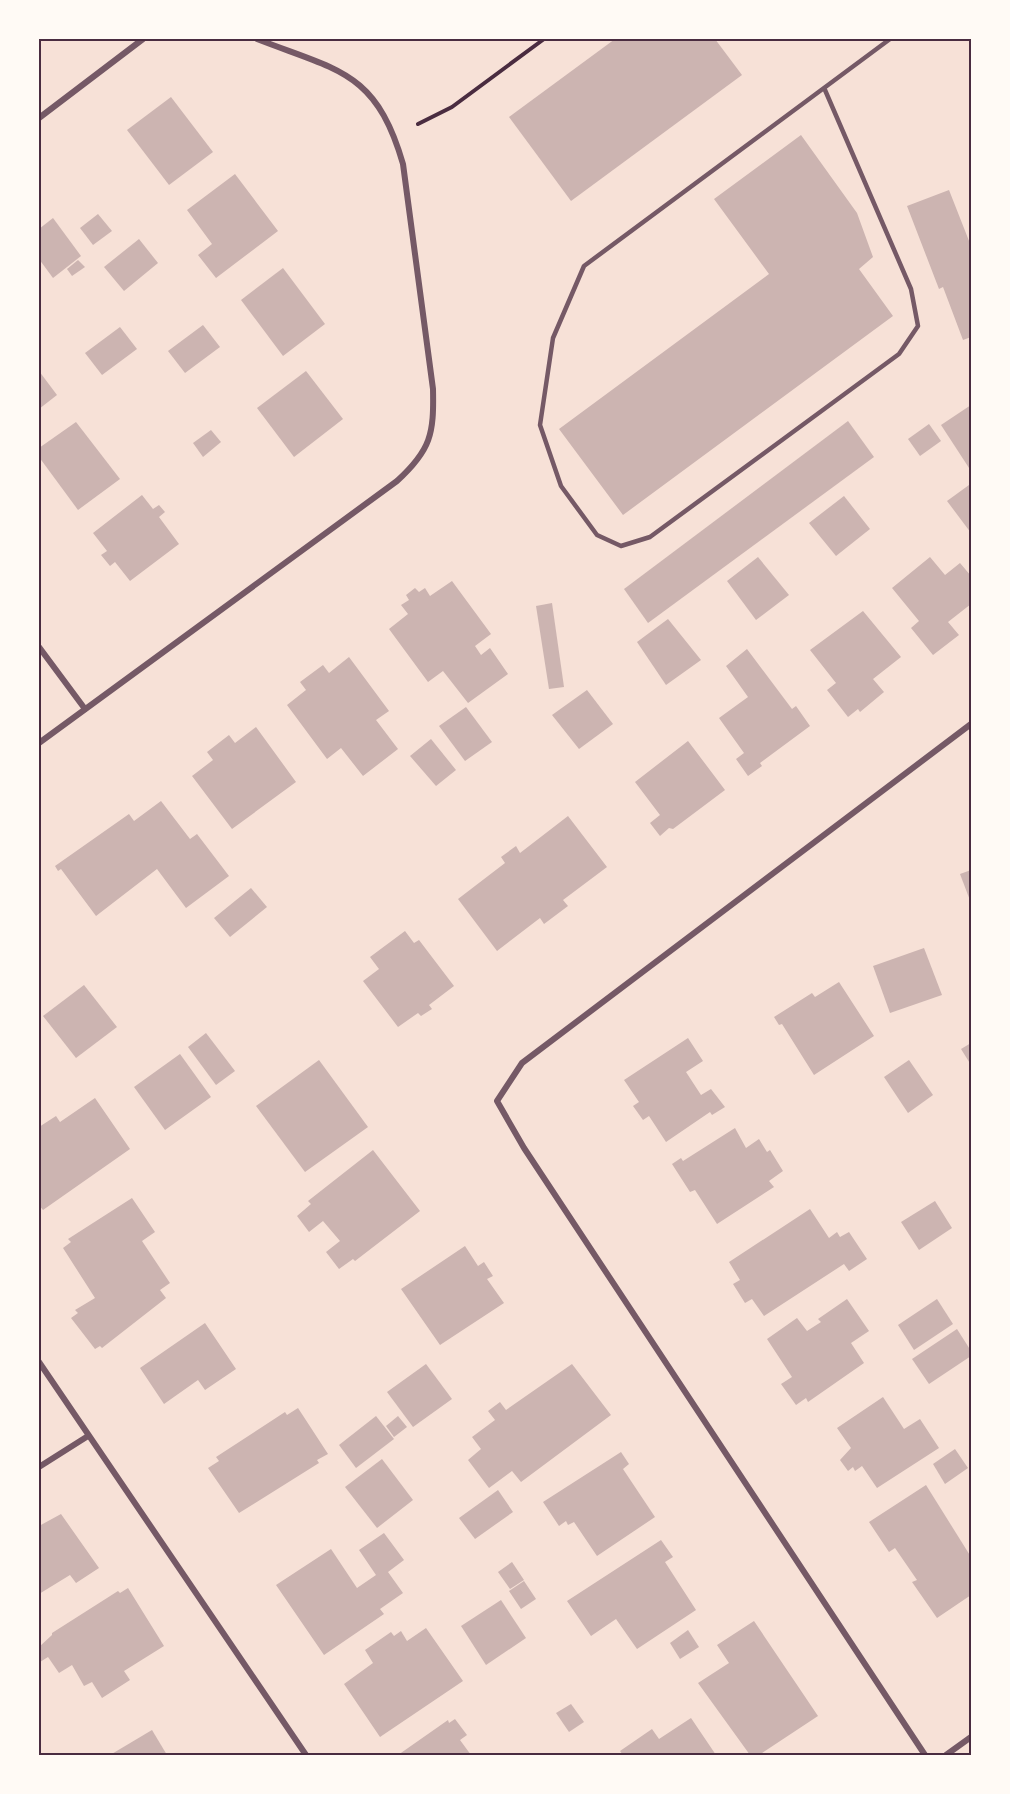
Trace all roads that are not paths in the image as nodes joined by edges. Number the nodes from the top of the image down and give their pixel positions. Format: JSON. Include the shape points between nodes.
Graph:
{"nodes":[{"id":1,"x":143,"y":39,"type":"edge"},
{"id":2,"x":257,"y":39,"type":"edge"},
{"id":3,"x":890,"y":39,"type":"edge"},
{"id":4,"x":825,"y":90,"type":"junction"},
{"id":5,"x":39,"y":118,"type":"edge"},
{"id":6,"x":39,"y":647,"type":"edge"},
{"id":7,"x":85,"y":709,"type":"junction"},
{"id":8,"x":971,"y":724,"type":"edge"},
{"id":9,"x":39,"y":743,"type":"edge"},
{"id":10,"x":39,"y":1362,"type":"edge"},
{"id":11,"x":88,"y":1436,"type":"junction"},
{"id":12,"x":39,"y":1467,"type":"edge"},
{"id":13,"x":971,"y":1737,"type":"edge"},
{"id":14,"x":306,"y":1755,"type":"edge"},
{"id":15,"x":925,"y":1755,"type":"edge"},
{"id":16,"x":946,"y":1755,"type":"edge"}],
"edges":[{"from":1,"to":5,"type":"street"},
{"from":2,"to":7,"type":"street","via":[[346,74],[382,109],[395,135],[403,164],[434,389],[429,442],[418,462],[397,481]]},
{"from":3,"to":4,"type":"lane"},
{"from":4,"to":4,"type":"lane","via":[[584,266],[553,338],[540,425],[561,486],[597,535],[621,546],[650,537],[898,354],[918,326],[911,289]]},
{"from":6,"to":7,"type":"street"},
{"from":7,"to":9,"type":"street"},
{"from":8,"to":15,"type":"street","via":[[522,1063],[497,1101]]},
{"from":10,"to":11,"type":"street"},
{"from":11,"to":12,"type":"street"},
{"from":11,"to":14,"type":"street"},
{"from":13,"to":16,"type":"street"}]}
